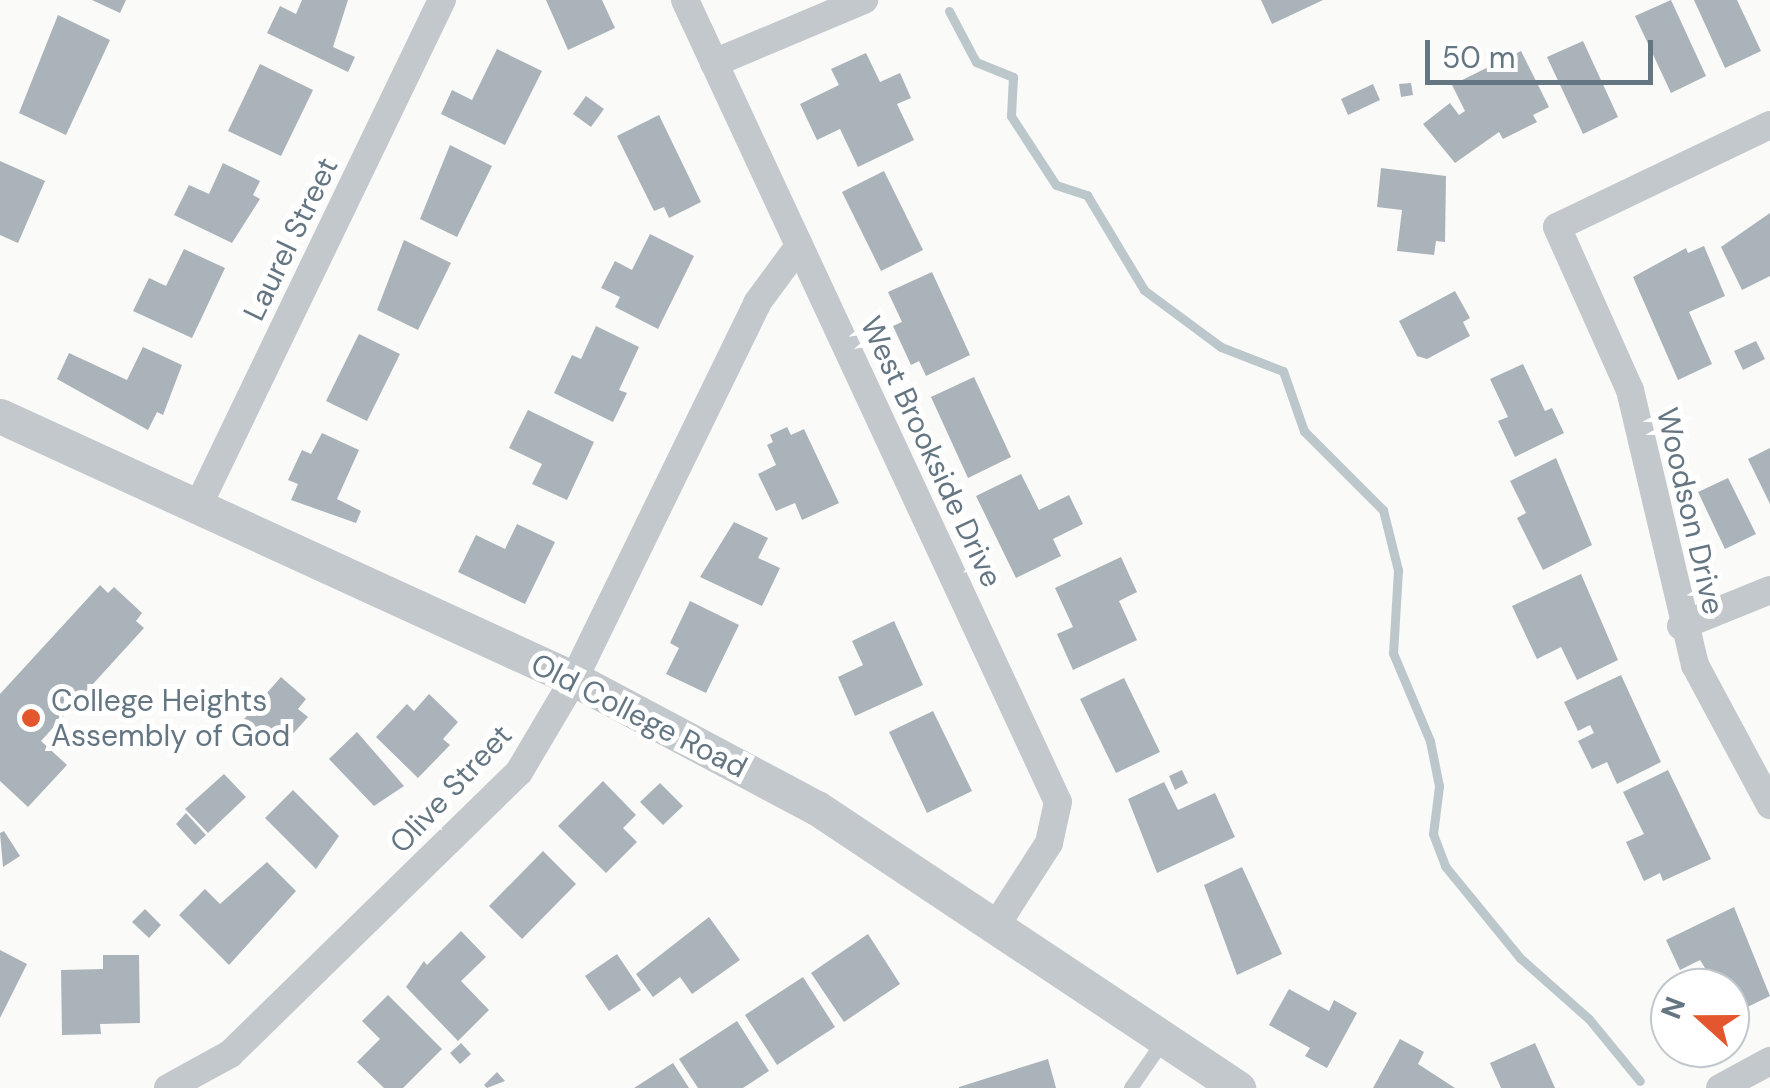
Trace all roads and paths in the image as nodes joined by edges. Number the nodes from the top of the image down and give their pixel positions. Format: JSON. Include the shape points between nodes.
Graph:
{"nodes":[{"id":1,"x":442,"y":0,"type":"edge"},
{"id":2,"x":685,"y":0,"type":"edge"},
{"id":3,"x":864,"y":0,"type":"edge"},
{"id":4,"x":714,"y":63,"type":"junction"},
{"id":5,"x":1770,"y":125,"type":"edge"},
{"id":6,"x":799,"y":246,"type":"junction"},
{"id":7,"x":0,"y":416,"type":"edge"},
{"id":8,"x":198,"y":506,"type":"junction"},
{"id":9,"x":1770,"y":590,"type":"edge"},
{"id":10,"x":1682,"y":626,"type":"junction"},
{"id":11,"x":574,"y":680,"type":"junction"},
{"id":12,"x":1770,"y":805,"type":"edge"},
{"id":13,"x":995,"y":927,"type":"junction"},
{"id":14,"x":1163,"y":1041,"type":"junction"},
{"id":15,"x":1770,"y":1061,"type":"edge"},
{"id":16,"x":168,"y":1088,"type":"edge"},
{"id":17,"x":1131,"y":1088,"type":"edge"},
{"id":18,"x":1238,"y":1088,"type":"edge"},
{"id":19,"x":1720,"y":1088,"type":"edge"}],
"edges":[{"from":1,"to":8,"type":"street","name":"Laurel Street"},
{"from":2,"to":4,"type":"street","name":"West Brookside Drive"},
{"from":3,"to":4,"type":"street"},
{"from":4,"to":6,"type":"street","name":"West Brookside Drive"},
{"from":5,"to":10,"type":"street","name":"Woodson Drive","via":[[1557,227],[1630,390]]},
{"from":6,"to":11,"type":"street","name":"Olive Street","via":[[757,303]]},
{"from":6,"to":13,"type":"street","name":"West Brookside Drive","via":[[1058,802],[1050,843]]},
{"from":7,"to":8,"type":"street","name":"Old College Road"},
{"from":8,"to":11,"type":"street","name":"Old College Road"},
{"from":9,"to":10,"type":"street"},
{"from":10,"to":12,"type":"street","name":"Woodson Drive"},
{"from":11,"to":13,"type":"street","name":"Old College Road","via":[[817,808]]},
{"from":11,"to":16,"type":"street","name":"Olive Street","via":[[520,772],[484,810],[230,1054]]},
{"from":13,"to":14,"type":"street","name":"Old College Road"},
{"from":14,"to":17,"type":"lane"},
{"from":14,"to":18,"type":"street","name":"Old College Road"},
{"from":15,"to":19,"type":"street"}]}
